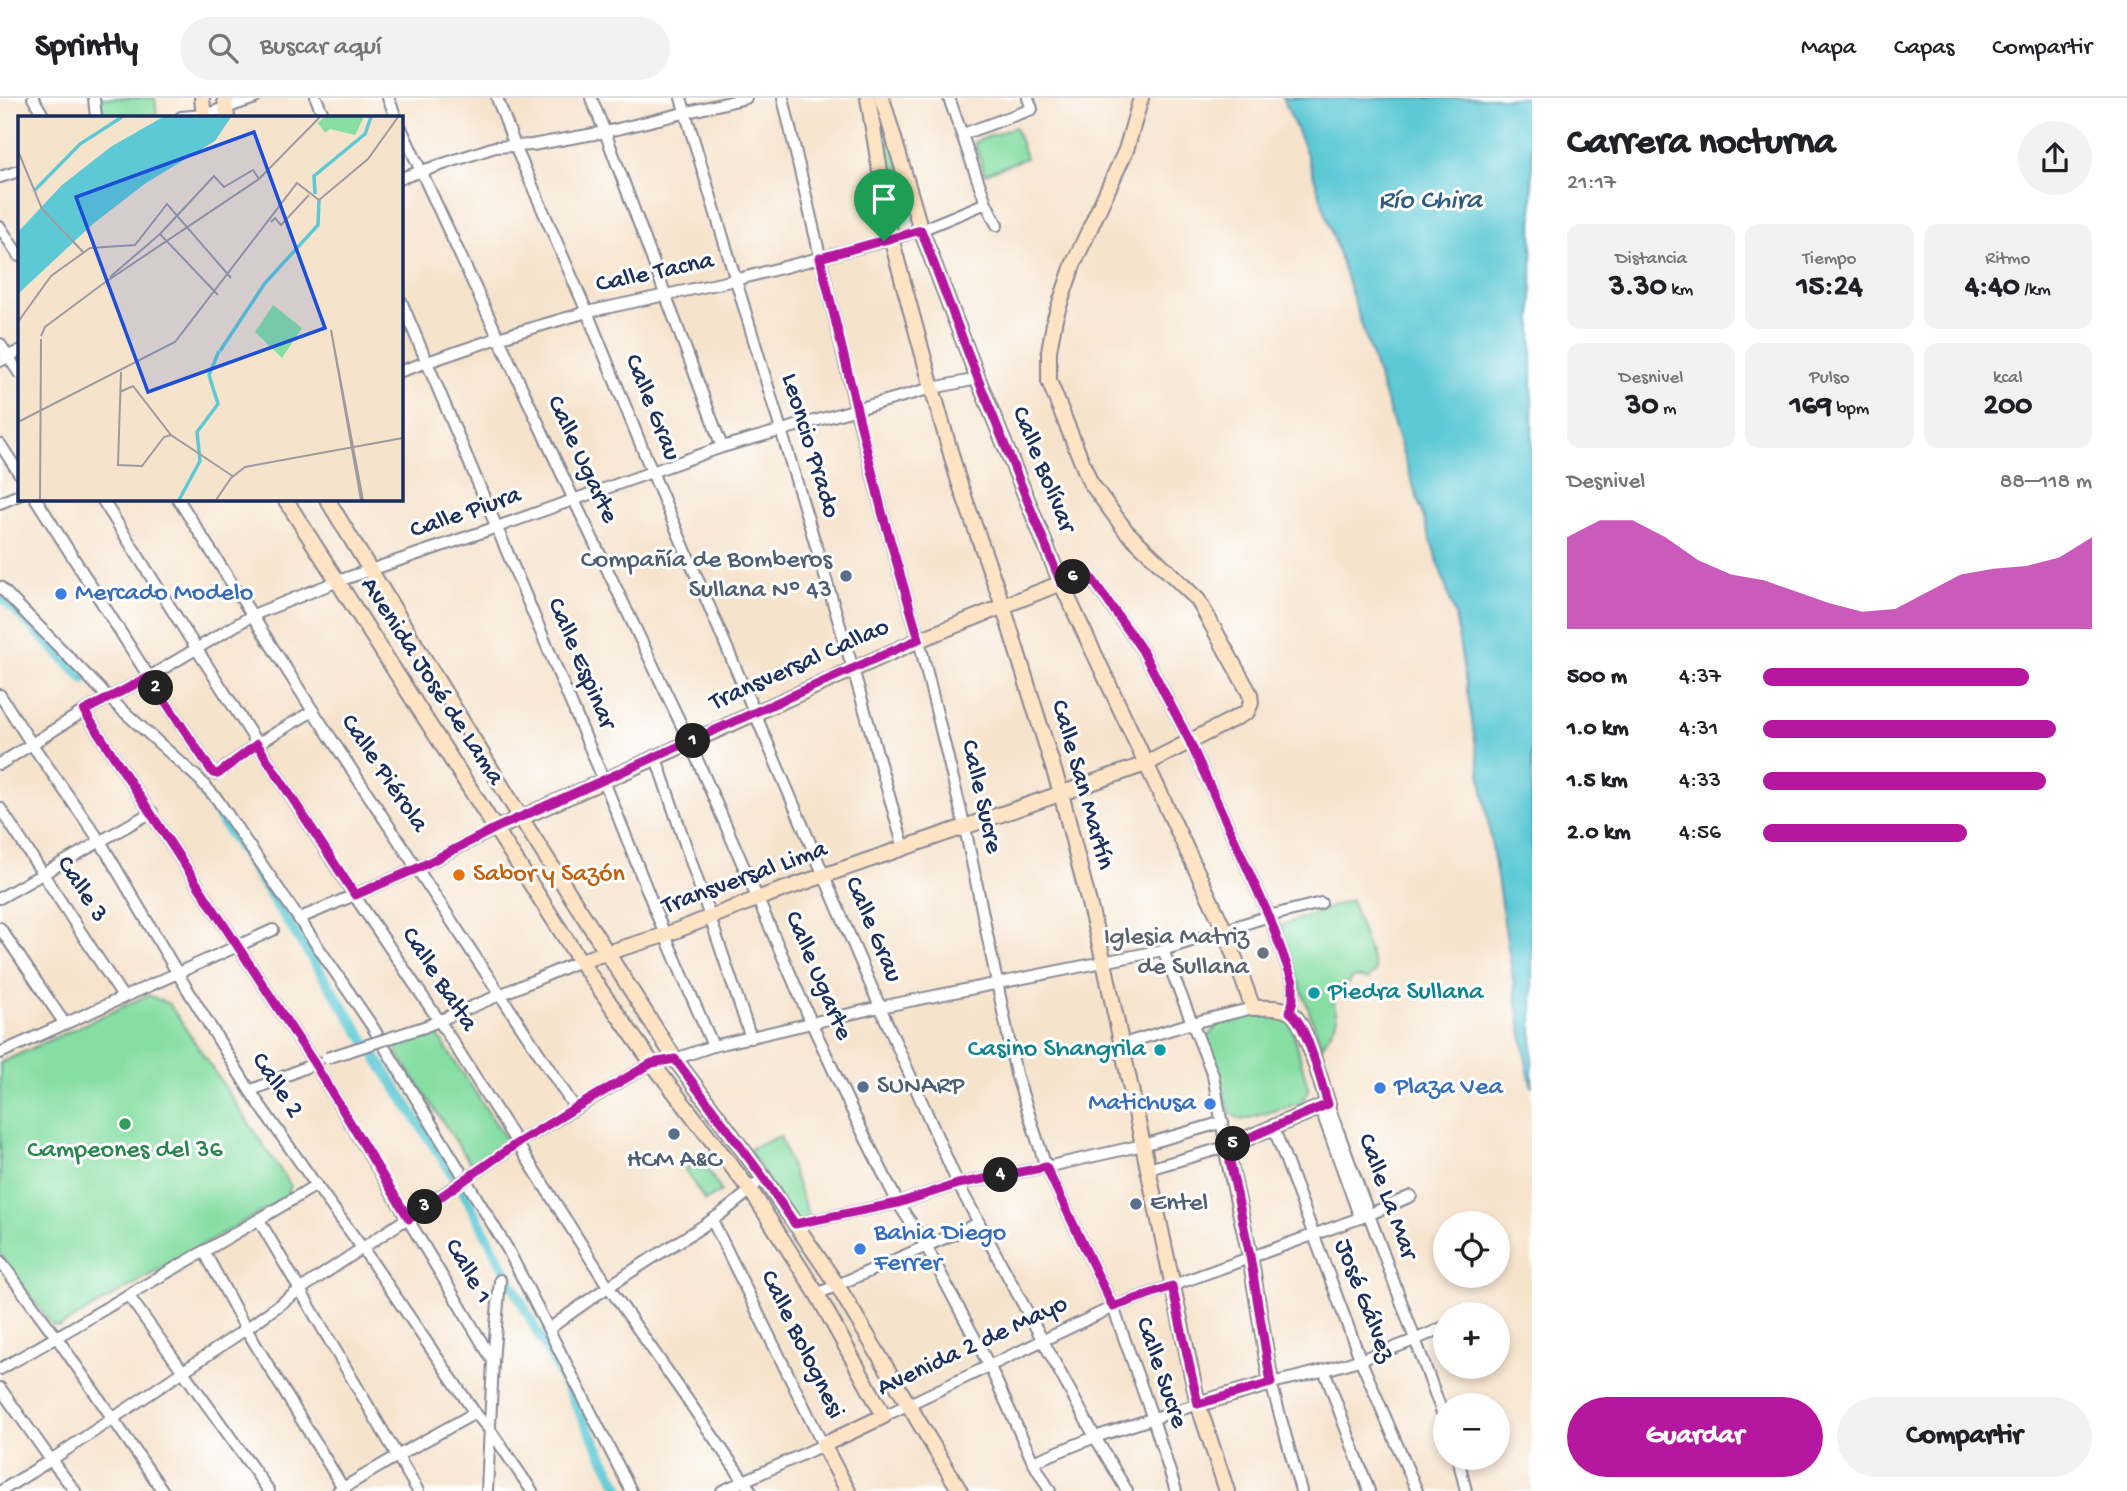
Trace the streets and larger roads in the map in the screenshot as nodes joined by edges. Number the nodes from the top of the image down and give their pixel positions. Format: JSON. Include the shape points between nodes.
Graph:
{"nodes":[{"id":1,"x":33,"y":98,"type":"edge"},
{"id":2,"x":94,"y":98,"type":"edge"},
{"id":3,"x":202,"y":98,"type":"edge"},
{"id":4,"x":255,"y":98,"type":"edge"},
{"id":5,"x":316,"y":98,"type":"edge"},
{"id":6,"x":388,"y":98,"type":"edge"},
{"id":7,"x":497,"y":98,"type":"edge"},
{"id":8,"x":590,"y":98,"type":"edge"},
{"id":9,"x":681,"y":98,"type":"edge"},
{"id":10,"x":746,"y":98,"type":"edge"},
{"id":11,"x":783,"y":98,"type":"edge"},
{"id":12,"x":868,"y":98,"type":"edge"},
{"id":13,"x":882,"y":98,"type":"edge"},
{"id":14,"x":949,"y":98,"type":"edge"},
{"id":15,"x":1141,"y":98,"type":"edge"},
{"id":16,"x":1030,"y":103,"type":"edge"},
{"id":17,"x":226,"y":107,"type":"edge"},
{"id":18,"x":685,"y":113,"type":"junction"},
{"id":19,"x":43,"y":116,"type":"edge"},
{"id":20,"x":96,"y":116,"type":"edge"},
{"id":21,"x":204,"y":116,"type":"edge"},
{"id":22,"x":324,"y":116,"type":"edge"},
{"id":23,"x":396,"y":116,"type":"edge"},
{"id":24,"x":402,"y":130,"type":"edge"},
{"id":25,"x":605,"y":132,"type":"junction"},
{"id":26,"x":963,"y":134,"type":"junction"},
{"id":27,"x":514,"y":146,"type":"junction"},
{"id":28,"x":18,"y":171,"type":"edge"},
{"id":29,"x":419,"y":171,"type":"junction"},
{"id":30,"x":0,"y":177,"type":"edge"},
{"id":31,"x":402,"y":178,"type":"edge"},
{"id":32,"x":986,"y":203,"type":"junction"},
{"id":33,"x":997,"y":225,"type":"dead end"},
{"id":34,"x":0,"y":227,"type":"edge"},
{"id":35,"x":921,"y":230,"type":"junction"},
{"id":36,"x":891,"y":238,"type":"junction"},
{"id":37,"x":18,"y":254,"type":"edge"},
{"id":38,"x":820,"y":258,"type":"junction"},
{"id":39,"x":735,"y":279,"type":"junction"},
{"id":40,"x":665,"y":295,"type":"junction"},
{"id":41,"x":402,"y":303,"type":"edge"},
{"id":42,"x":587,"y":312,"type":"junction"},
{"id":43,"x":498,"y":338,"type":"junction"},
{"id":44,"x":0,"y":344,"type":"edge"},
{"id":45,"x":9,"y":356,"type":"edge"},
{"id":46,"x":427,"y":362,"type":"junction"},
{"id":47,"x":18,"y":371,"type":"edge"},
{"id":48,"x":402,"y":371,"type":"edge"},
{"id":49,"x":978,"y":379,"type":"junction"},
{"id":50,"x":932,"y":388,"type":"junction"},
{"id":51,"x":856,"y":410,"type":"junction"},
{"id":52,"x":780,"y":431,"type":"junction"},
{"id":53,"x":0,"y":444,"type":"edge"},
{"id":54,"x":722,"y":447,"type":"junction"},
{"id":55,"x":18,"y":471,"type":"edge"},
{"id":56,"x":652,"y":472,"type":"junction"},
{"id":57,"x":18,"y":495,"type":"edge"},
{"id":58,"x":37,"y":500,"type":"edge"},
{"id":59,"x":103,"y":500,"type":"edge"},
{"id":60,"x":179,"y":500,"type":"edge"},
{"id":61,"x":286,"y":500,"type":"edge"},
{"id":62,"x":328,"y":500,"type":"edge"},
{"id":63,"x":574,"y":500,"type":"junction"},
{"id":64,"x":0,"y":503,"type":"edge"},
{"id":65,"x":497,"y":527,"type":"junction"},
{"id":66,"x":372,"y":570,"type":"junction"},
{"id":67,"x":338,"y":581,"type":"junction"},
{"id":68,"x":1061,"y":583,"type":"junction"},
{"id":69,"x":0,"y":587,"type":"edge"},
{"id":70,"x":1003,"y":606,"type":"junction"},
{"id":71,"x":253,"y":615,"type":"junction"},
{"id":72,"x":919,"y":639,"type":"junction"},
{"id":73,"x":196,"y":648,"type":"junction"},
{"id":74,"x":853,"y":669,"type":"junction"},
{"id":75,"x":149,"y":677,"type":"junction"},
{"id":76,"x":0,"y":695,"type":"edge"},
{"id":77,"x":110,"y":699,"type":"junction"},
{"id":78,"x":84,"y":711,"type":"junction"},
{"id":79,"x":313,"y":711,"type":"junction"},
{"id":80,"x":755,"y":713,"type":"junction"},
{"id":81,"x":1189,"y":740,"type":"junction"},
{"id":82,"x":32,"y":743,"type":"junction"},
{"id":83,"x":690,"y":743,"type":"junction"},
{"id":84,"x":257,"y":744,"type":"junction"},
{"id":85,"x":656,"y":758,"type":"junction"},
{"id":86,"x":0,"y":764,"type":"edge"},
{"id":87,"x":1146,"y":764,"type":"junction"},
{"id":88,"x":604,"y":781,"type":"junction"},
{"id":89,"x":1060,"y":793,"type":"junction"},
{"id":90,"x":0,"y":808,"type":"edge"},
{"id":91,"x":152,"y":812,"type":"junction"},
{"id":92,"x":521,"y":818,"type":"junction"},
{"id":93,"x":496,"y":828,"type":"junction"},
{"id":94,"x":965,"y":828,"type":"junction"},
{"id":95,"x":100,"y":841,"type":"junction"},
{"id":96,"x":904,"y":848,"type":"junction"},
{"id":97,"x":418,"y":868,"type":"junction"},
{"id":98,"x":42,"y":873,"type":"junction"},
{"id":99,"x":824,"y":875,"type":"junction"},
{"id":100,"x":355,"y":895,"type":"junction"},
{"id":101,"x":0,"y":898,"type":"edge"},
{"id":102,"x":759,"y":898,"type":"junction"},
{"id":103,"x":1321,"y":903,"type":"dead end"},
{"id":104,"x":305,"y":916,"type":"dead end"},
{"id":105,"x":710,"y":916,"type":"junction"},
{"id":106,"x":1269,"y":916,"type":"junction"},
{"id":107,"x":0,"y":928,"type":"edge"},
{"id":108,"x":273,"y":930,"type":"dead end"},
{"id":109,"x":1225,"y":931,"type":"junction"},
{"id":110,"x":665,"y":935,"type":"junction"},
{"id":111,"x":238,"y":945,"type":"junction"},
{"id":112,"x":1163,"y":950,"type":"junction"},
{"id":113,"x":608,"y":953,"type":"junction"},
{"id":114,"x":580,"y":961,"type":"junction"},
{"id":115,"x":1104,"y":962,"type":"junction"},
{"id":116,"x":178,"y":974,"type":"junction"},
{"id":117,"x":996,"y":984,"type":"junction"},
{"id":118,"x":499,"y":995,"type":"junction"},
{"id":119,"x":123,"y":997,"type":"junction"},
{"id":120,"x":880,"y":1007,"type":"junction"},
{"id":121,"x":1253,"y":1008,"type":"junction"},
{"id":122,"x":1290,"y":1012,"type":"junction"},
{"id":123,"x":440,"y":1022,"type":"junction"},
{"id":124,"x":1192,"y":1023,"type":"junction"},
{"id":125,"x":65,"y":1024,"type":"junction"},
{"id":126,"x":812,"y":1024,"type":"junction"},
{"id":127,"x":751,"y":1038,"type":"junction"},
{"id":128,"x":1123,"y":1044,"type":"junction"},
{"id":129,"x":713,"y":1046,"type":"junction"},
{"id":130,"x":1,"y":1050,"type":"edge"},
{"id":131,"x":675,"y":1059,"type":"junction"},
{"id":132,"x":314,"y":1063,"type":"junction"},
{"id":133,"x":652,"y":1063,"type":"junction"},
{"id":134,"x":250,"y":1091,"type":"junction"},
{"id":135,"x":1324,"y":1105,"type":"junction"},
{"id":136,"x":575,"y":1108,"type":"junction"},
{"id":137,"x":1223,"y":1122,"type":"junction"},
{"id":138,"x":1273,"y":1126,"type":"junction"},
{"id":139,"x":516,"y":1144,"type":"junction"},
{"id":140,"x":1143,"y":1145,"type":"junction"},
{"id":141,"x":1227,"y":1147,"type":"junction"},
{"id":142,"x":1046,"y":1167,"type":"junction"},
{"id":143,"x":1147,"y":1169,"type":"junction"},
{"id":144,"x":763,"y":1177,"type":"junction"},
{"id":145,"x":958,"y":1184,"type":"junction"},
{"id":146,"x":316,"y":1185,"type":"junction"},
{"id":147,"x":751,"y":1191,"type":"junction"},
{"id":148,"x":1411,"y":1196,"type":"dead end"},
{"id":149,"x":898,"y":1203,"type":"junction"},
{"id":150,"x":1364,"y":1216,"type":"junction"},
{"id":151,"x":409,"y":1219,"type":"junction"},
{"id":152,"x":259,"y":1220,"type":"junction"},
{"id":153,"x":712,"y":1220,"type":"junction"},
{"id":154,"x":979,"y":1223,"type":"junction"},
{"id":155,"x":795,"y":1224,"type":"junction"},
{"id":156,"x":1314,"y":1234,"type":"junction"},
{"id":157,"x":926,"y":1246,"type":"junction"},
{"id":158,"x":363,"y":1249,"type":"junction"},
{"id":159,"x":204,"y":1251,"type":"junction"},
{"id":160,"x":1250,"y":1256,"type":"junction"},
{"id":161,"x":0,"y":1261,"type":"edge"},
{"id":162,"x":500,"y":1280,"type":"dead end"},
{"id":163,"x":837,"y":1285,"type":"junction"},
{"id":164,"x":608,"y":1286,"type":"junction"},
{"id":165,"x":1172,"y":1286,"type":"junction"},
{"id":166,"x":301,"y":1289,"type":"junction"},
{"id":167,"x":817,"y":1294,"type":"junction"},
{"id":168,"x":128,"y":1295,"type":"junction"},
{"id":169,"x":1113,"y":1307,"type":"junction"},
{"id":170,"x":246,"y":1329,"type":"junction"},
{"id":171,"x":549,"y":1329,"type":"junction"},
{"id":172,"x":1433,"y":1332,"type":"edge"},
{"id":173,"x":57,"y":1338,"type":"junction"},
{"id":174,"x":1044,"y":1340,"type":"junction"},
{"id":175,"x":1415,"y":1340,"type":"junction"},
{"id":176,"x":493,"y":1361,"type":"junction"},
{"id":177,"x":1361,"y":1361,"type":"junction"},
{"id":178,"x":990,"y":1367,"type":"junction"},
{"id":179,"x":0,"y":1369,"type":"edge"},
{"id":180,"x":182,"y":1372,"type":"junction"},
{"id":181,"x":1325,"y":1372,"type":"junction"},
{"id":182,"x":1271,"y":1383,"type":"junction"},
{"id":183,"x":0,"y":1388,"type":"edge"},
{"id":184,"x":1435,"y":1393,"type":"edge"},
{"id":185,"x":1198,"y":1404,"type":"junction"},
{"id":186,"x":908,"y":1405,"type":"junction"},
{"id":187,"x":475,"y":1412,"type":"junction"},
{"id":188,"x":884,"y":1416,"type":"junction"},
{"id":189,"x":113,"y":1418,"type":"junction"},
{"id":190,"x":1153,"y":1419,"type":"junction"},
{"id":191,"x":490,"y":1430,"type":"junction"},
{"id":192,"x":1095,"y":1437,"type":"junction"},
{"id":193,"x":823,"y":1444,"type":"junction"},
{"id":194,"x":397,"y":1456,"type":"junction"},
{"id":195,"x":51,"y":1460,"type":"junction"},
{"id":196,"x":1033,"y":1462,"type":"junction"},
{"id":197,"x":1461,"y":1470,"type":"edge"},
{"id":198,"x":743,"y":1481,"type":"junction"},
{"id":199,"x":342,"y":1490,"type":"edge"},
{"id":200,"x":1,"y":1491,"type":"edge"},
{"id":201,"x":75,"y":1491,"type":"edge"},
{"id":202,"x":163,"y":1491,"type":"edge"},
{"id":203,"x":269,"y":1491,"type":"edge"},
{"id":204,"x":418,"y":1491,"type":"edge"},
{"id":205,"x":487,"y":1491,"type":"edge"},
{"id":206,"x":532,"y":1491,"type":"edge"},
{"id":207,"x":631,"y":1491,"type":"edge"},
{"id":208,"x":722,"y":1491,"type":"edge"},
{"id":209,"x":751,"y":1491,"type":"edge"},
{"id":210,"x":848,"y":1491,"type":"edge"},
{"id":211,"x":960,"y":1491,"type":"edge"},
{"id":212,"x":1050,"y":1491,"type":"edge"},
{"id":213,"x":1127,"y":1491,"type":"edge"},
{"id":214,"x":1176,"y":1491,"type":"edge"},
{"id":215,"x":1227,"y":1491,"type":"edge"},
{"id":216,"x":1301,"y":1491,"type":"edge"},
{"id":217,"x":1369,"y":1491,"type":"edge"},
{"id":218,"x":1417,"y":1491,"type":"edge"},
{"id":219,"x":1466,"y":1491,"type":"edge"}],
"edges":[{"from":1,"to":19,"type":"street"},
{"from":2,"to":20,"type":"street"},
{"from":3,"to":21,"type":"street"},
{"from":4,"to":17,"type":"street"},
{"from":5,"to":22,"type":"street"},
{"from":6,"to":23,"type":"street"},
{"from":7,"to":27,"type":"street","name":"Calle Grau"},
{"from":8,"to":25,"type":"street"},
{"from":9,"to":18,"type":"street","name":"Leoncio Prado"},
{"from":10,"to":18,"type":"street"},
{"from":11,"to":38,"type":"street","name":"Calle Sucre"},
{"from":12,"to":36,"type":"street","name":"Calle San Martín"},
{"from":13,"to":35,"type":"street","name":"Calle Bolívar"},
{"from":14,"to":26,"type":"street"},
{"from":15,"to":81,"type":"street","name":"Transversal Lima","via":[[1126,150],[1073,265],[1055,318],[1048,381],[1090,482],[1126,531],[1198,600],[1250,694],[1247,712]]},
{"from":16,"to":26,"type":"street"},
{"from":17,"to":21,"type":"street"},
{"from":18,"to":25,"type":"street"},
{"from":18,"to":39,"type":"street","name":"Leoncio Prado"},
{"from":24,"to":29,"type":"street","name":"Calle Ugarte"},
{"from":25,"to":27,"type":"street"},
{"from":25,"to":40,"type":"street"},
{"from":26,"to":32,"type":"street"},
{"from":27,"to":29,"type":"street","via":[[495,147]]},
{"from":27,"to":42,"type":"street","name":"Calle Grau"},
{"from":28,"to":30,"type":"street"},
{"from":29,"to":31,"type":"street"},
{"from":29,"to":43,"type":"street","name":"Calle Ugarte"},
{"from":32,"to":33,"type":"street"},
{"from":32,"to":35,"type":"street","name":"Calle Tacna"},
{"from":34,"to":37,"type":"street"},
{"from":35,"to":36,"type":"street","name":"Calle Tacna"},
{"from":35,"to":49,"type":"street","name":"Calle Bolívar"},
{"from":36,"to":38,"type":"street","name":"Calle Tacna"},
{"from":36,"to":50,"type":"street","name":"Calle San Martín"},
{"from":38,"to":39,"type":"street","name":"Calle Tacna"},
{"from":38,"to":51,"type":"street","name":"Calle Sucre"},
{"from":39,"to":40,"type":"street","name":"Calle Tacna"},
{"from":39,"to":52,"type":"street","name":"Leoncio Prado"},
{"from":40,"to":42,"type":"street","name":"Calle Tacna"},
{"from":40,"to":54,"type":"street"},
{"from":41,"to":46,"type":"street","name":"Calle Espinar"},
{"from":42,"to":43,"type":"street","name":"Calle Tacna"},
{"from":42,"to":56,"type":"street","name":"Calle Grau"},
{"from":43,"to":46,"type":"street","name":"Calle Tacna"},
{"from":43,"to":63,"type":"street","name":"Calle Ugarte"},
{"from":44,"to":45,"type":"street"},
{"from":45,"to":47,"type":"street"},
{"from":46,"to":48,"type":"street","name":"Calle Tacna"},
{"from":46,"to":65,"type":"street","name":"Calle Espinar"},
{"from":49,"to":50,"type":"street","name":"Calle Piura"},
{"from":49,"to":68,"type":"street","name":"Calle Bolívar"},
{"from":50,"to":51,"type":"street","name":"Calle Piura"},
{"from":50,"to":70,"type":"street","name":"Calle San Martín"},
{"from":51,"to":52,"type":"street","name":"Calle Piura"},
{"from":51,"to":72,"type":"street","name":"Calle Sucre"},
{"from":52,"to":54,"type":"street","name":"Calle Piura"},
{"from":52,"to":74,"type":"street","name":"Leoncio Prado"},
{"from":53,"to":55,"type":"street"},
{"from":54,"to":56,"type":"street","name":"Calle Piura"},
{"from":56,"to":63,"type":"street","name":"Calle Piura"},
{"from":56,"to":80,"type":"street","name":"Calle Grau"},
{"from":57,"to":64,"type":"street"},
{"from":58,"to":75,"type":"street"},
{"from":59,"to":73,"type":"street","name":"Calle Balta"},
{"from":60,"to":71,"type":"street","name":"Calle Piérola"},
{"from":61,"to":67,"type":"street","name":"Avenida José de Lama"},
{"from":62,"to":66,"type":"street","name":"Avenida José de Lama"},
{"from":63,"to":65,"type":"street","name":"Calle Piura"},
{"from":63,"to":83,"type":"street","name":"Calle Ugarte"},
{"from":65,"to":66,"type":"street","name":"Calle Piura"},
{"from":65,"to":88,"type":"street","name":"Calle Espinar"},
{"from":66,"to":67,"type":"street","name":"Calle Piura"},
{"from":66,"to":92,"type":"street","name":"Avenida José de Lama"},
{"from":67,"to":71,"type":"street","name":"Calle Piura"},
{"from":67,"to":93,"type":"street","name":"Avenida José de Lama"},
{"from":68,"to":70,"type":"street","name":"Transversal Callao"},
{"from":68,"to":81,"type":"street","name":"Transversal Callao","via":[[1088,573],[1142,650]]},
{"from":68,"to":87,"type":"street","name":"Calle Bolívar"},
{"from":69,"to":77,"type":"street"},
{"from":70,"to":72,"type":"street","name":"Transversal Callao"},
{"from":70,"to":89,"type":"street","name":"Calle San Martín"},
{"from":71,"to":73,"type":"street","name":"Calle Piura"},
{"from":71,"to":79,"type":"street","name":"Calle Piérola"},
{"from":72,"to":74,"type":"street","name":"Transversal Callao"},
{"from":72,"to":94,"type":"street","name":"Calle Sucre"},
{"from":73,"to":75,"type":"street","name":"Calle Piura"},
{"from":73,"to":84,"type":"street","name":"Calle Balta"},
{"from":74,"to":80,"type":"street","name":"Transversal Callao"},
{"from":74,"to":96,"type":"street","name":"Leoncio Prado"},
{"from":75,"to":77,"type":"street","name":"Calle Piura"},
{"from":75,"to":84,"type":"street","via":[[210,770],[218,774]]},
{"from":76,"to":82,"type":"street","name":"Calle 2"},
{"from":77,"to":78,"type":"street","name":"Calle Piura"},
{"from":77,"to":171,"type":"street","via":[[217,799],[372,1026],[507,1248]]},
{"from":78,"to":82,"type":"street","name":"Calle Piura"},
{"from":78,"to":91,"type":"street","name":"Calle 1"},
{"from":79,"to":84,"type":"street"},
{"from":79,"to":97,"type":"street","name":"Calle Piérola"},
{"from":80,"to":83,"type":"street","name":"Transversal Callao"},
{"from":80,"to":99,"type":"street","name":"Calle Grau"},
{"from":81,"to":87,"type":"street","name":"Transversal Lima"},
{"from":81,"to":106,"type":"street"},
{"from":82,"to":86,"type":"street","name":"Calle Piura"},
{"from":82,"to":95,"type":"street","name":"Calle 2"},
{"from":83,"to":85,"type":"street","name":"Transversal Callao"},
{"from":83,"to":102,"type":"street","name":"Calle Ugarte"},
{"from":84,"to":100,"type":"street","name":"Calle Balta"},
{"from":85,"to":88,"type":"street","name":"Transversal Callao"},
{"from":85,"to":105,"type":"street"},
{"from":87,"to":89,"type":"street","name":"Transversal Lima"},
{"from":87,"to":109,"type":"street","name":"Calle Bolívar"},
{"from":88,"to":92,"type":"street","name":"Transversal Callao"},
{"from":88,"to":110,"type":"street","name":"Calle Espinar"},
{"from":89,"to":94,"type":"street","name":"Transversal Lima"},
{"from":89,"to":115,"type":"street","name":"Calle San Martín"},
{"from":90,"to":98,"type":"street","name":"Calle 3"},
{"from":91,"to":95,"type":"street"},
{"from":91,"to":111,"type":"street","name":"Calle 1"},
{"from":92,"to":93,"type":"street","name":"Transversal Callao"},
{"from":92,"to":113,"type":"street","name":"Avenida José de Lama"},
{"from":93,"to":97,"type":"street","name":"Transversal Callao"},
{"from":93,"to":114,"type":"street","name":"Avenida José de Lama"},
{"from":94,"to":96,"type":"street","name":"Transversal Lima"},
{"from":94,"to":117,"type":"street","name":"Calle Sucre"},
{"from":95,"to":98,"type":"street"},
{"from":95,"to":116,"type":"street","name":"Calle 2"},
{"from":96,"to":99,"type":"street","name":"Transversal Lima"},
{"from":97,"to":100,"type":"street","name":"Transversal Callao"},
{"from":97,"to":118,"type":"street","name":"Calle Piérola"},
{"from":98,"to":101,"type":"street"},
{"from":98,"to":119,"type":"street","name":"Calle 3"},
{"from":99,"to":102,"type":"street","name":"Transversal Lima"},
{"from":99,"to":120,"type":"street","name":"Calle Grau"},
{"from":100,"to":104,"type":"street","name":"Transversal Callao"},
{"from":100,"to":123,"type":"street","name":"Calle Balta"},
{"from":102,"to":105,"type":"street","name":"Transversal Lima"},
{"from":102,"to":126,"type":"street","name":"Calle Ugarte"},
{"from":103,"to":106,"type":"street"},
{"from":105,"to":110,"type":"street","name":"Transversal Lima"},
{"from":105,"to":127,"type":"street"},
{"from":106,"to":109,"type":"street"},
{"from":106,"to":122,"type":"street","via":[[1293,982]]},
{"from":107,"to":125,"type":"street"},
{"from":108,"to":111,"type":"street"},
{"from":109,"to":112,"type":"street"},
{"from":109,"to":121,"type":"street","name":"Calle Bolívar"},
{"from":110,"to":113,"type":"street","name":"Transversal Lima"},
{"from":110,"to":129,"type":"street","name":"Calle Espinar"},
{"from":111,"to":116,"type":"street"},
{"from":111,"to":132,"type":"street","name":"Calle 1"},
{"from":112,"to":115,"type":"street"},
{"from":112,"to":124,"type":"street"},
{"from":113,"to":114,"type":"street","name":"Transversal Lima"},
{"from":113,"to":131,"type":"street","name":"Avenida José de Lama"},
{"from":114,"to":118,"type":"street","name":"Transversal Lima"},
{"from":114,"to":133,"type":"street","name":"Avenida José de Lama"},
{"from":115,"to":117,"type":"street"},
{"from":115,"to":128,"type":"street","name":"Calle San Martín"},
{"from":116,"to":119,"type":"street"},
{"from":116,"to":134,"type":"street","name":"Calle 2"},
{"from":117,"to":120,"type":"street"},
{"from":117,"to":142,"type":"street","name":"Calle Sucre","via":[[1016,1074]]},
{"from":118,"to":123,"type":"street","name":"Transversal Lima"},
{"from":118,"to":136,"type":"street","name":"Calle Piérola"},
{"from":119,"to":125,"type":"street"},
{"from":120,"to":126,"type":"street"},
{"from":120,"to":145,"type":"street","name":"Calle Grau"},
{"from":121,"to":122,"type":"street"},
{"from":121,"to":124,"type":"street"},
{"from":122,"to":135,"type":"street","via":[[1311,1051]]},
{"from":123,"to":132,"type":"street","name":"Transversal Lima","bridge":true},
{"from":123,"to":139,"type":"street","name":"Calle Balta"},
{"from":124,"to":128,"type":"street"},
{"from":124,"to":137,"type":"street","via":[[1213,1075]]},
{"from":125,"to":130,"type":"street"},
{"from":126,"to":127,"type":"street"},
{"from":126,"to":149,"type":"street","name":"Calle Ugarte"},
{"from":127,"to":129,"type":"street"},
{"from":128,"to":140,"type":"street","name":"Calle San Martín"},
{"from":129,"to":131,"type":"street"},
{"from":131,"to":133,"type":"street"},
{"from":131,"to":144,"type":"street","name":"Avenida José de Lama"},
{"from":132,"to":134,"type":"street","name":"Transversal Lima"},
{"from":132,"to":151,"type":"street","name":"Calle 1"},
{"from":133,"to":136,"type":"street"},
{"from":133,"to":147,"type":"street","name":"Avenida José de Lama"},
{"from":134,"to":146,"type":"street","name":"Calle 2"},
{"from":135,"to":138,"type":"street"},
{"from":135,"to":150,"type":"street","name":"Calle La Mar"},
{"from":136,"to":139,"type":"street"},
{"from":137,"to":140,"type":"street"},
{"from":137,"to":141,"type":"street"},
{"from":138,"to":141,"type":"street"},
{"from":138,"to":156,"type":"street","name":"José Gálvez"},
{"from":139,"to":151,"type":"street","bridge":true},
{"from":139,"to":164,"type":"street","name":"Calle Balta"},
{"from":140,"to":142,"type":"street"},
{"from":140,"to":143,"type":"street","name":"Calle San Martín"},
{"from":141,"to":143,"type":"street"},
{"from":141,"to":160,"type":"street"},
{"from":142,"to":145,"type":"street"},
{"from":142,"to":169,"type":"street","name":"Calle Sucre"},
{"from":143,"to":165,"type":"street","name":"Calle San Martín"},
{"from":144,"to":147,"type":"street"},
{"from":144,"to":155,"type":"street","name":"Avenida José de Lama"},
{"from":145,"to":149,"type":"street"},
{"from":145,"to":154,"type":"street","name":"Calle Grau"},
{"from":146,"to":152,"type":"street"},
{"from":146,"to":158,"type":"street","name":"Calle 2"},
{"from":147,"to":153,"type":"street"},
{"from":147,"to":167,"type":"street","name":"Avenida José de Lama"},
{"from":148,"to":150,"type":"street","name":"Avenida 2 de Mayo"},
{"from":149,"to":155,"type":"street"},
{"from":149,"to":157,"type":"street","name":"Calle Ugarte"},
{"from":150,"to":156,"type":"street","name":"Avenida 2 de Mayo"},
{"from":150,"to":175,"type":"street","name":"Calle La Mar"},
{"from":151,"to":158,"type":"street"},
{"from":151,"to":176,"type":"street","name":"Calle 1"},
{"from":152,"to":159,"type":"street"},
{"from":152,"to":166,"type":"street"},
{"from":153,"to":164,"type":"street"},
{"from":153,"to":193,"type":"street","name":"Calle Bolognesi"},
{"from":154,"to":157,"type":"street"},
{"from":154,"to":174,"type":"street","name":"Calle Grau"},
{"from":155,"to":163,"type":"street","name":"Avenida José de Lama"},
{"from":156,"to":160,"type":"street","name":"Avenida 2 de Mayo"},
{"from":156,"to":177,"type":"street","name":"José Gálvez"},
{"from":157,"to":163,"type":"street"},
{"from":157,"to":178,"type":"street","name":"Calle Ugarte"},
{"from":158,"to":166,"type":"street"},
{"from":158,"to":187,"type":"street","name":"Calle 2"},
{"from":159,"to":168,"type":"street"},
{"from":159,"to":170,"type":"street"},
{"from":160,"to":165,"type":"street","name":"Avenida 2 de Mayo"},
{"from":160,"to":182,"type":"street"},
{"from":161,"to":173,"type":"street"},
{"from":162,"to":176,"type":"street"},
{"from":163,"to":167,"type":"street"},
{"from":163,"to":186,"type":"street","name":"Avenida José de Lama"},
{"from":164,"to":171,"type":"street"},
{"from":164,"to":198,"type":"street","name":"Calle Balta"},
{"from":165,"to":169,"type":"street","name":"Avenida 2 de Mayo"},
{"from":165,"to":185,"type":"street","name":"Calle San Martín"},
{"from":166,"to":170,"type":"street"},
{"from":166,"to":194,"type":"street"},
{"from":167,"to":188,"type":"street","name":"Avenida José de Lama"},
{"from":168,"to":173,"type":"street"},
{"from":168,"to":180,"type":"street"},
{"from":169,"to":174,"type":"street","name":"Avenida 2 de Mayo"},
{"from":169,"to":190,"type":"street","name":"Calle Sucre"},
{"from":170,"to":180,"type":"street"},
{"from":170,"to":199,"type":"street"},
{"from":171,"to":207,"type":"street"},
{"from":172,"to":175,"type":"street"},
{"from":173,"to":179,"type":"street"},
{"from":173,"to":189,"type":"street"},
{"from":174,"to":178,"type":"street","name":"Avenida 2 de Mayo"},
{"from":174,"to":192,"type":"street","name":"Calle Grau"},
{"from":175,"to":177,"type":"street"},
{"from":175,"to":184,"type":"street","name":"Calle La Mar"},
{"from":176,"to":191,"type":"street"},
{"from":177,"to":181,"type":"street"},
{"from":177,"to":218,"type":"street","name":"José Gálvez"},
{"from":178,"to":186,"type":"street","name":"Avenida 2 de Mayo"},
{"from":178,"to":196,"type":"street","name":"Calle Ugarte"},
{"from":180,"to":189,"type":"street"},
{"from":180,"to":203,"type":"street"},
{"from":181,"to":182,"type":"street"},
{"from":181,"to":217,"type":"street"},
{"from":182,"to":185,"type":"street"},
{"from":182,"to":216,"type":"street"},
{"from":183,"to":195,"type":"street"},
{"from":185,"to":190,"type":"street"},
{"from":185,"to":215,"type":"street","name":"Calle San Martín"},
{"from":186,"to":188,"type":"street","name":"Avenida 2 de Mayo"},
{"from":186,"to":211,"type":"street","name":"Avenida José de Lama"},
{"from":187,"to":191,"type":"street","name":"Calle 2"},
{"from":187,"to":194,"type":"street"},
{"from":188,"to":193,"type":"street","name":"Avenida 2 de Mayo"},
{"from":189,"to":195,"type":"street"},
{"from":189,"to":202,"type":"street"},
{"from":190,"to":192,"type":"street"},
{"from":190,"to":214,"type":"street","name":"Calle Sucre"},
{"from":191,"to":205,"type":"street"},
{"from":191,"to":206,"type":"street","name":"Calle 2"},
{"from":192,"to":196,"type":"street"},
{"from":192,"to":213,"type":"street","name":"Calle Grau"},
{"from":193,"to":198,"type":"street","name":"Avenida 2 de Mayo"},
{"from":193,"to":210,"type":"street","name":"Calle Bolognesi"},
{"from":194,"to":199,"type":"street"},
{"from":194,"to":204,"type":"street"},
{"from":195,"to":200,"type":"street"},
{"from":195,"to":201,"type":"street"},
{"from":196,"to":212,"type":"street","name":"Calle Ugarte"},
{"from":197,"to":219,"type":"street"},
{"from":198,"to":208,"type":"street","name":"Avenida 2 de Mayo"},
{"from":198,"to":209,"type":"street","name":"Calle Balta"}]}
